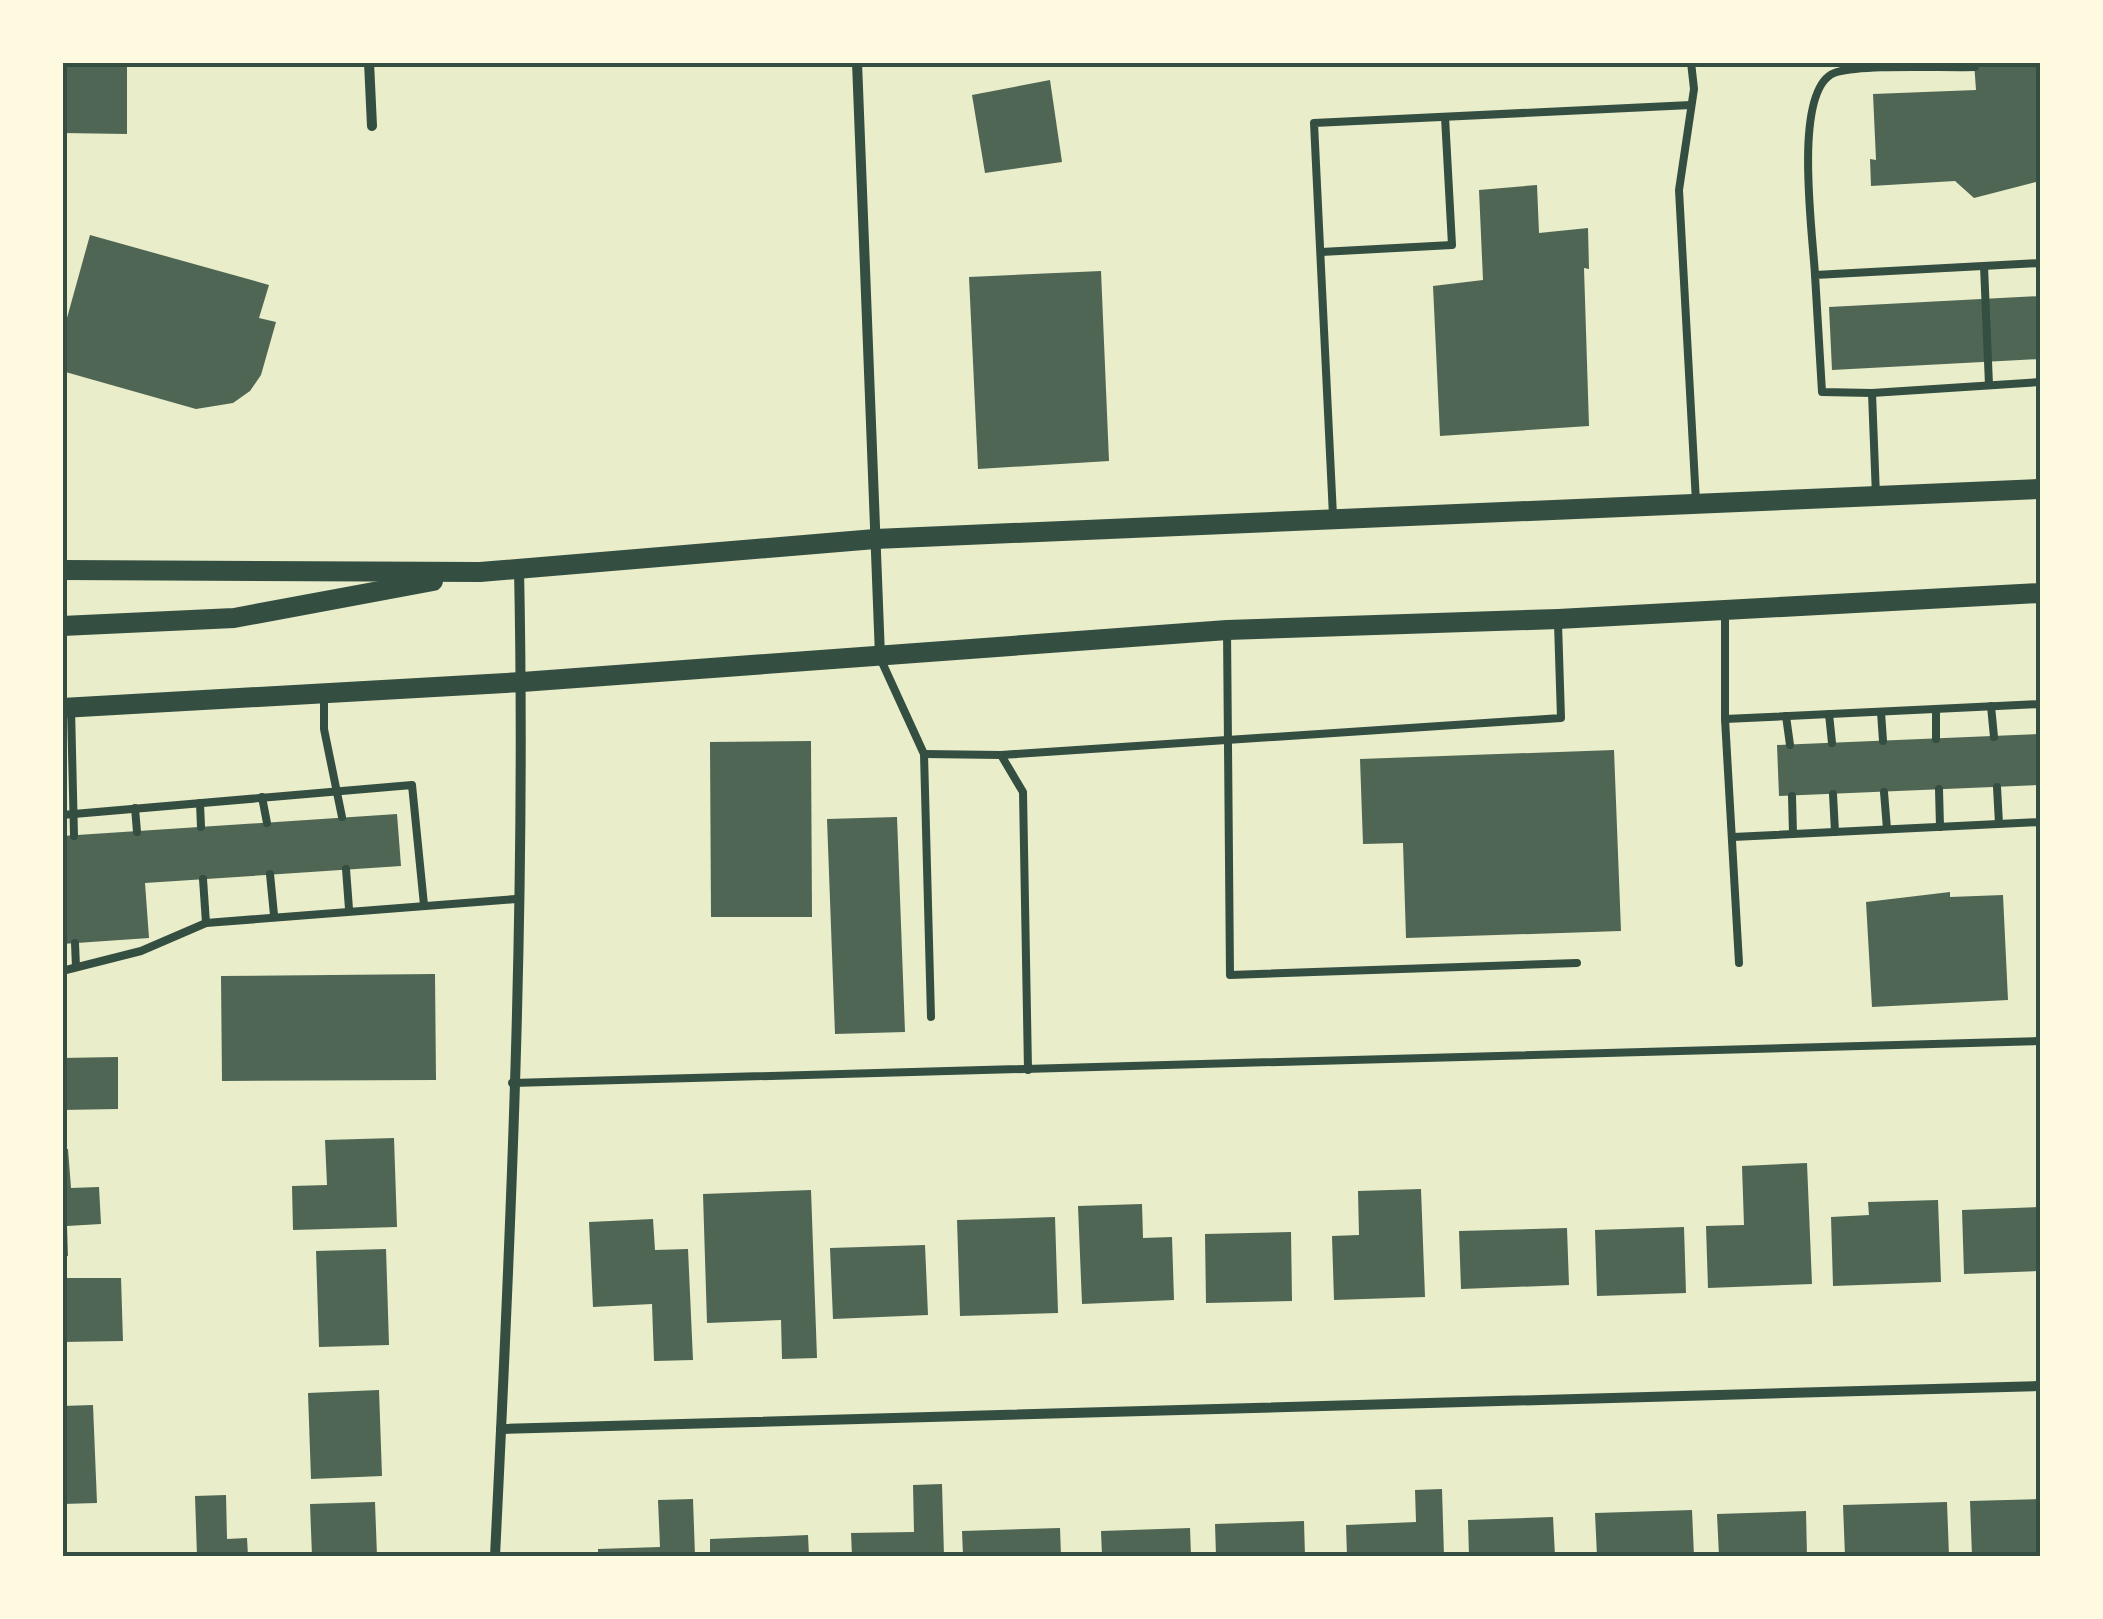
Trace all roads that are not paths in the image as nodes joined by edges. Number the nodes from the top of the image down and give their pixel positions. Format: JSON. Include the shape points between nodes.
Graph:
{"nodes":[{"id":1,"x":369,"y":62,"type":"edge"},
{"id":2,"x":857,"y":62,"type":"edge"},
{"id":3,"x":1691,"y":62,"type":"edge"},
{"id":4,"x":1975,"y":67,"type":"dead end"},
{"id":5,"x":1691,"y":105,"type":"junction"},
{"id":6,"x":1445,"y":117,"type":"junction"},
{"id":7,"x":372,"y":126,"type":"dead end"},
{"id":8,"x":1320,"y":252,"type":"junction"},
{"id":9,"x":2040,"y":263,"type":"edge"},
{"id":10,"x":1984,"y":266,"type":"junction"},
{"id":11,"x":1815,"y":275,"type":"junction"},
{"id":12,"x":2040,"y":382,"type":"edge"},
{"id":13,"x":1989,"y":385,"type":"junction"},
{"id":14,"x":1872,"y":392,"type":"junction"},
{"id":15,"x":2040,"y":489,"type":"edge"},
{"id":16,"x":1876,"y":496,"type":"junction"},
{"id":17,"x":1696,"y":504,"type":"junction"},
{"id":18,"x":1334,"y":520,"type":"junction"},
{"id":19,"x":875,"y":539,"type":"junction"},
{"id":20,"x":519,"y":569,"type":"junction"},
{"id":21,"x":62,"y":570,"type":"edge"},
{"id":22,"x":480,"y":572,"type":"junction"},
{"id":23,"x":2040,"y":592,"type":"edge"},
{"id":24,"x":1726,"y":610,"type":"junction"},
{"id":25,"x":1558,"y":620,"type":"junction"},
{"id":26,"x":62,"y":626,"type":"edge"},
{"id":27,"x":1227,"y":630,"type":"junction"},
{"id":28,"x":880,"y":656,"type":"junction"},
{"id":29,"x":522,"y":682,"type":"junction"},
{"id":30,"x":324,"y":692,"type":"junction"},
{"id":31,"x":2040,"y":704,"type":"edge"},
{"id":32,"x":1992,"y":706,"type":"junction"},
{"id":33,"x":67,"y":708,"type":"edge"},
{"id":34,"x":1936,"y":709,"type":"junction"},
{"id":35,"x":1881,"y":712,"type":"junction"},
{"id":36,"x":1829,"y":714,"type":"junction"},
{"id":37,"x":1786,"y":716,"type":"junction"},
{"id":38,"x":1726,"y":719,"type":"junction"},
{"id":39,"x":1994,"y":736,"type":"dead end"},
{"id":40,"x":1936,"y":739,"type":"dead end"},
{"id":41,"x":1229,"y":740,"type":"junction"},
{"id":42,"x":1883,"y":741,"type":"dead end"},
{"id":43,"x":1832,"y":743,"type":"dead end"},
{"id":44,"x":1790,"y":745,"type":"dead end"},
{"id":45,"x":924,"y":754,"type":"junction"},
{"id":46,"x":1002,"y":755,"type":"junction"},
{"id":47,"x":1996,"y":787,"type":"dead end"},
{"id":48,"x":1939,"y":789,"type":"dead end"},
{"id":49,"x":339,"y":790,"type":"junction"},
{"id":50,"x":1884,"y":792,"type":"dead end"},
{"id":51,"x":1834,"y":794,"type":"dead end"},
{"id":52,"x":1792,"y":796,"type":"dead end"},
{"id":53,"x":262,"y":797,"type":"junction"},
{"id":54,"x":200,"y":803,"type":"junction"},
{"id":55,"x":135,"y":808,"type":"junction"},
{"id":56,"x":68,"y":815,"type":"edge"},
{"id":57,"x":342,"y":818,"type":"dead end"},
{"id":58,"x":267,"y":822,"type":"dead end"},
{"id":59,"x":2040,"y":822,"type":"edge"},
{"id":60,"x":1998,"y":824,"type":"junction"},
{"id":61,"x":1940,"y":827,"type":"junction"},
{"id":62,"x":201,"y":828,"type":"dead end"},
{"id":63,"x":1886,"y":830,"type":"junction"},
{"id":64,"x":137,"y":832,"type":"dead end"},
{"id":65,"x":1836,"y":832,"type":"junction"},
{"id":66,"x":1793,"y":834,"type":"junction"},
{"id":67,"x":74,"y":836,"type":"dead end"},
{"id":68,"x":1732,"y":837,"type":"junction"},
{"id":69,"x":346,"y":869,"type":"dead end"},
{"id":70,"x":270,"y":874,"type":"dead end"},
{"id":71,"x":202,"y":879,"type":"dead end"},
{"id":72,"x":516,"y":899,"type":"junction"},
{"id":73,"x":424,"y":905,"type":"junction"},
{"id":74,"x":350,"y":910,"type":"junction"},
{"id":75,"x":274,"y":914,"type":"junction"},
{"id":76,"x":206,"y":922,"type":"junction"},
{"id":77,"x":140,"y":939,"type":"dead end"},
{"id":78,"x":75,"y":943,"type":"dead end"},
{"id":79,"x":141,"y":951,"type":"junction"},
{"id":80,"x":1577,"y":962,"type":"dead end"},
{"id":81,"x":1738,"y":963,"type":"dead end"},
{"id":82,"x":76,"y":967,"type":"junction"},
{"id":83,"x":62,"y":971,"type":"edge"},
{"id":84,"x":931,"y":1016,"type":"dead end"},
{"id":85,"x":2040,"y":1040,"type":"edge"},
{"id":86,"x":1028,"y":1070,"type":"junction"},
{"id":87,"x":512,"y":1082,"type":"junction"},
{"id":88,"x":2040,"y":1386,"type":"edge"},
{"id":89,"x":501,"y":1429,"type":"junction"},
{"id":90,"x":495,"y":1556,"type":"edge"}],
"edges":[{"from":1,"to":7,"type":"street"},
{"from":2,"to":19,"type":"street"},
{"from":3,"to":5,"type":"lane"},
{"from":4,"to":11,"type":"lane","via":[[1835,72],[1816,87],[1808,117]]},
{"from":5,"to":6,"type":"lane"},
{"from":5,"to":17,"type":"lane","via":[[1680,190]]},
{"from":6,"to":8,"type":"lane","via":[[1314,124]]},
{"from":6,"to":8,"type":"lane","via":[[1452,245]]},
{"from":8,"to":18,"type":"lane"},
{"from":9,"to":10,"type":"lane"},
{"from":10,"to":11,"type":"lane"},
{"from":10,"to":13,"type":"lane"},
{"from":11,"to":14,"type":"lane","via":[[1822,392]]},
{"from":12,"to":13,"type":"lane"},
{"from":13,"to":14,"type":"lane"},
{"from":14,"to":16,"type":"lane"},
{"from":15,"to":16,"type":"main road"},
{"from":16,"to":17,"type":"main road"},
{"from":17,"to":18,"type":"main road"},
{"from":18,"to":19,"type":"main road"},
{"from":19,"to":20,"type":"main road"},
{"from":19,"to":28,"type":"street"},
{"from":20,"to":22,"type":"main road"},
{"from":20,"to":29,"type":"street"},
{"from":21,"to":22,"type":"main road"},
{"from":22,"to":26,"type":"main road","via":[[234,618]]},
{"from":23,"to":24,"type":"main road"},
{"from":24,"to":25,"type":"main road"},
{"from":24,"to":38,"type":"lane"},
{"from":25,"to":27,"type":"main road"},
{"from":25,"to":41,"type":"lane","via":[[1561,718]]},
{"from":27,"to":28,"type":"main road"},
{"from":27,"to":41,"type":"lane"},
{"from":28,"to":29,"type":"main road"},
{"from":28,"to":45,"type":"lane"},
{"from":29,"to":30,"type":"main road"},
{"from":29,"to":72,"type":"street"},
{"from":30,"to":33,"type":"main road"},
{"from":30,"to":49,"type":"lane","via":[[324,729]]},
{"from":31,"to":32,"type":"lane"},
{"from":32,"to":34,"type":"lane"},
{"from":32,"to":39,"type":"lane"},
{"from":33,"to":56,"type":"lane"},
{"from":34,"to":35,"type":"lane"},
{"from":34,"to":40,"type":"lane"},
{"from":35,"to":36,"type":"lane"},
{"from":35,"to":42,"type":"lane"},
{"from":36,"to":37,"type":"lane"},
{"from":36,"to":43,"type":"lane"},
{"from":37,"to":38,"type":"lane"},
{"from":37,"to":44,"type":"lane"},
{"from":38,"to":68,"type":"lane"},
{"from":41,"to":46,"type":"lane"},
{"from":41,"to":80,"type":"lane","via":[[1230,975]]},
{"from":45,"to":46,"type":"lane"},
{"from":45,"to":84,"type":"lane"},
{"from":46,"to":86,"type":"lane","via":[[1023,792]]},
{"from":47,"to":60,"type":"lane"},
{"from":48,"to":61,"type":"lane"},
{"from":49,"to":53,"type":"lane"},
{"from":49,"to":57,"type":"lane"},
{"from":49,"to":73,"type":"lane","via":[[412,785]]},
{"from":50,"to":63,"type":"lane"},
{"from":51,"to":65,"type":"lane"},
{"from":52,"to":66,"type":"lane"},
{"from":53,"to":54,"type":"lane"},
{"from":53,"to":58,"type":"lane"},
{"from":54,"to":55,"type":"lane"},
{"from":54,"to":62,"type":"lane"},
{"from":55,"to":56,"type":"lane"},
{"from":55,"to":64,"type":"lane"},
{"from":56,"to":67,"type":"lane"},
{"from":59,"to":60,"type":"lane"},
{"from":60,"to":61,"type":"lane"},
{"from":61,"to":63,"type":"lane"},
{"from":63,"to":65,"type":"lane"},
{"from":65,"to":66,"type":"lane"},
{"from":66,"to":68,"type":"lane"},
{"from":68,"to":81,"type":"lane"},
{"from":69,"to":74,"type":"lane"},
{"from":70,"to":75,"type":"lane"},
{"from":71,"to":76,"type":"lane"},
{"from":72,"to":73,"type":"lane"},
{"from":72,"to":87,"type":"street"},
{"from":73,"to":74,"type":"lane"},
{"from":74,"to":75,"type":"lane"},
{"from":75,"to":76,"type":"lane"},
{"from":76,"to":79,"type":"lane"},
{"from":77,"to":79,"type":"lane"},
{"from":78,"to":82,"type":"lane"},
{"from":79,"to":82,"type":"lane"},
{"from":82,"to":83,"type":"lane"},
{"from":85,"to":86,"type":"lane"},
{"from":86,"to":87,"type":"lane"},
{"from":87,"to":89,"type":"street"},
{"from":88,"to":89,"type":"street"},
{"from":89,"to":90,"type":"street"}]}
